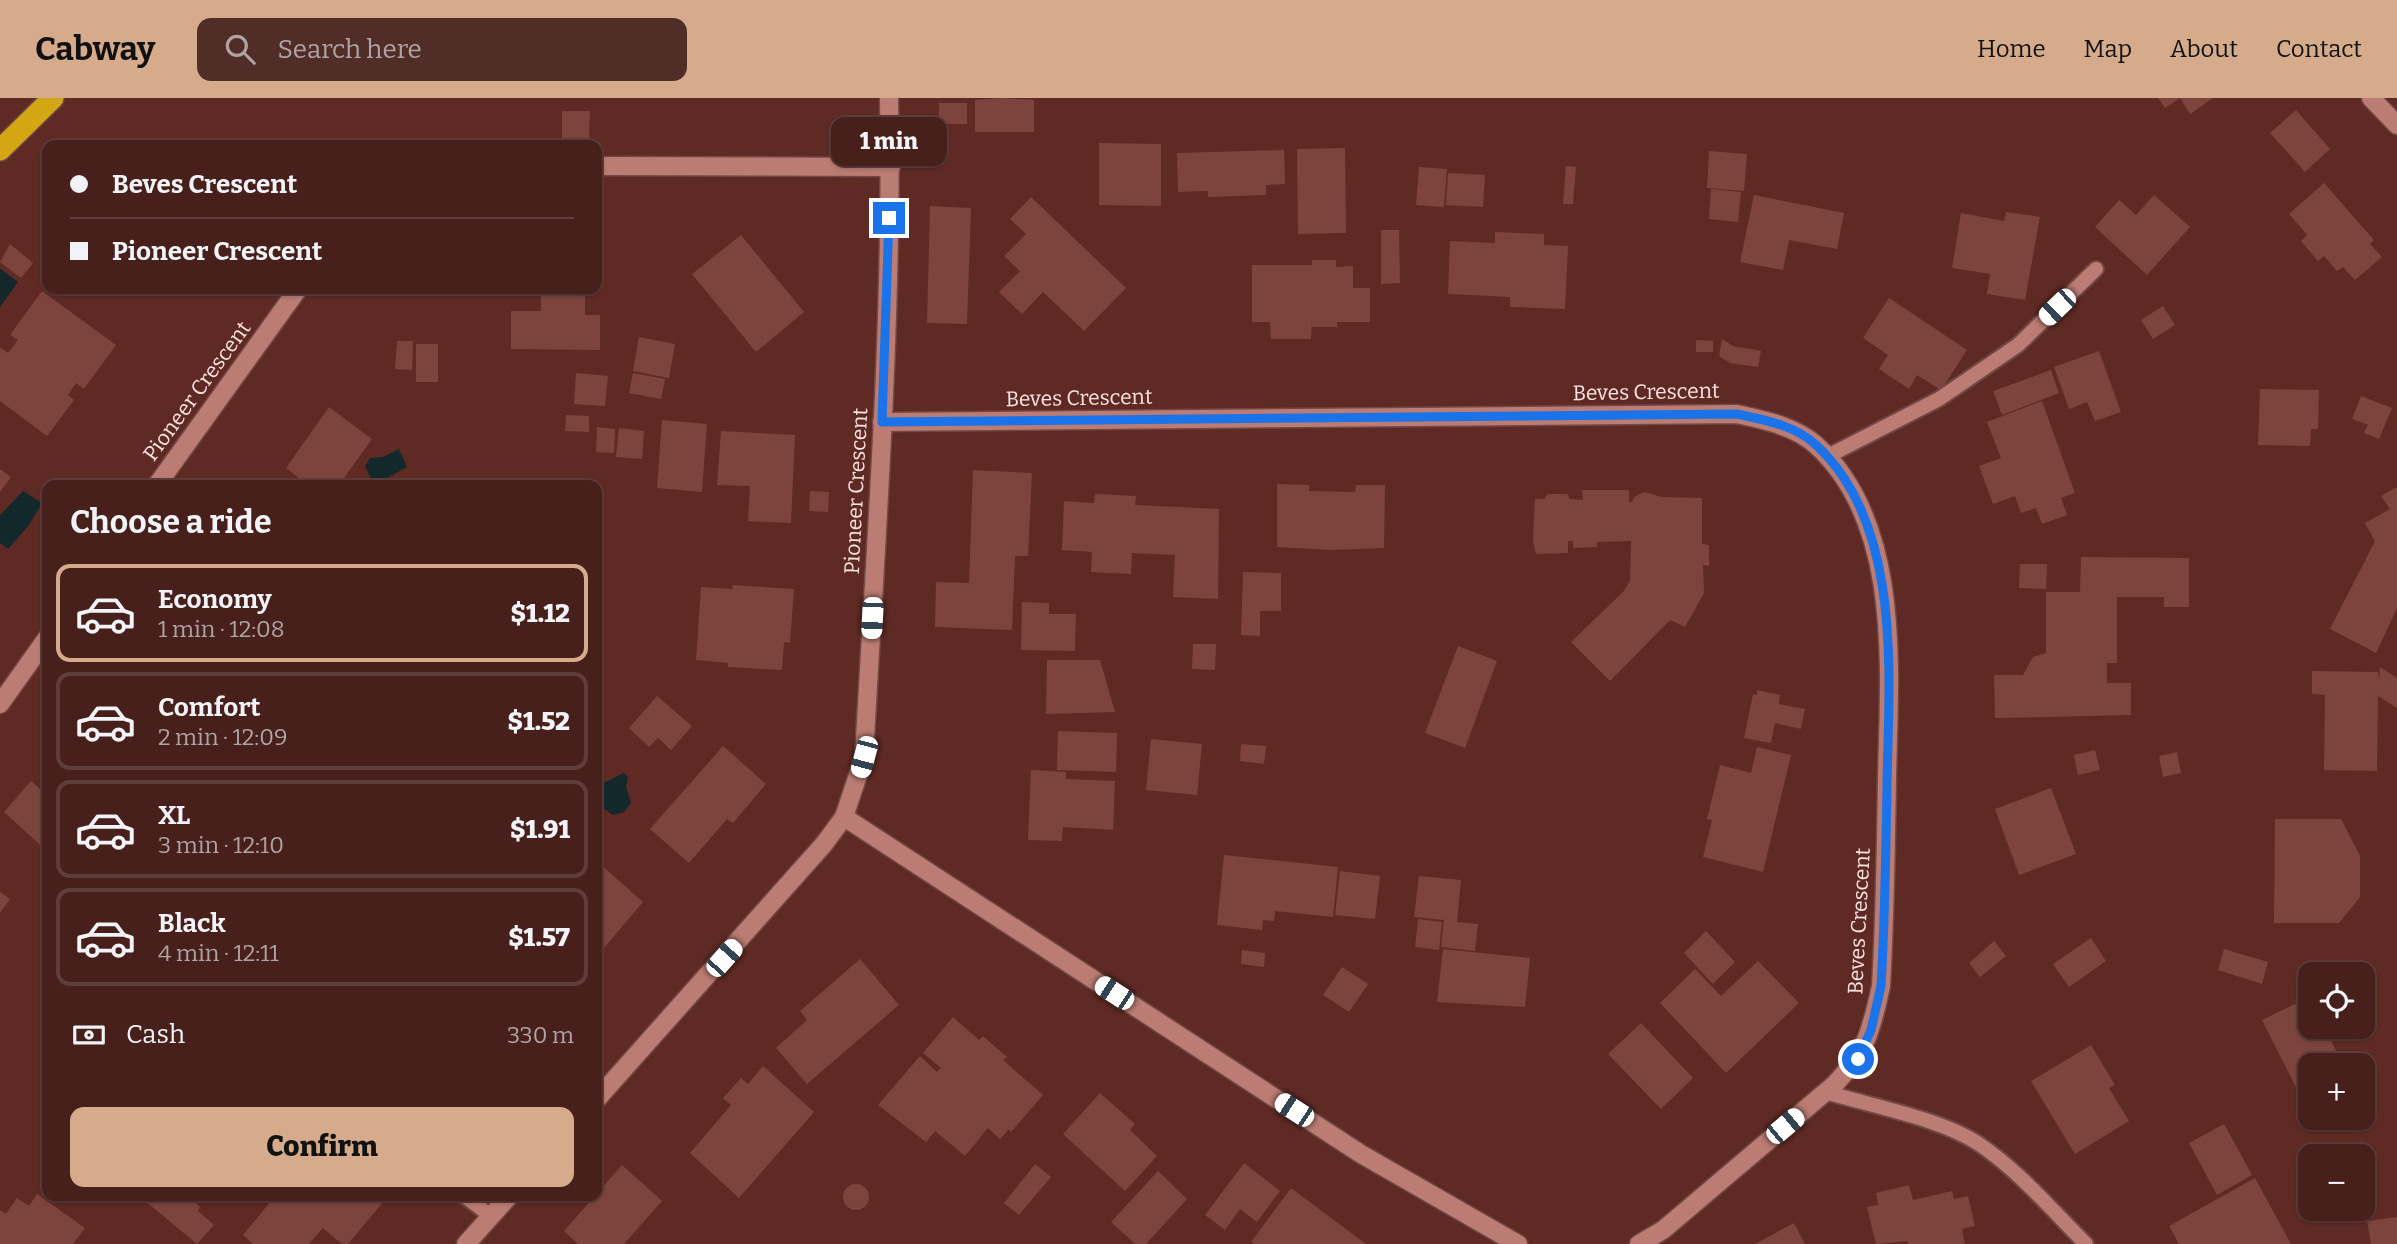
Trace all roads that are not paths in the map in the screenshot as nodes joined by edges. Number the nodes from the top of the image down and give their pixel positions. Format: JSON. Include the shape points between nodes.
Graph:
{"nodes":[{"id":1,"x":53,"y":98,"type":"edge"},
{"id":2,"x":889,"y":98,"type":"edge"},
{"id":3,"x":2371,"y":98,"type":"edge"},
{"id":4,"x":2397,"y":125,"type":"edge"},
{"id":5,"x":0,"y":150,"type":"edge"},
{"id":6,"x":602,"y":166,"type":"edge"},
{"id":7,"x":891,"y":167,"type":"junction"},
{"id":8,"x":2096,"y":269,"type":"dead end"},
{"id":9,"x":294,"y":294,"type":"edge"},
{"id":10,"x":882,"y":422,"type":"junction"},
{"id":11,"x":1826,"y":457,"type":"junction"},
{"id":12,"x":161,"y":480,"type":"edge"},
{"id":13,"x":42,"y":645,"type":"edge"},
{"id":14,"x":0,"y":704,"type":"edge"},
{"id":15,"x":844,"y":817,"type":"junction"},
{"id":16,"x":1826,"y":1092,"type":"junction"},
{"id":17,"x":602,"y":1093,"type":"edge"},
{"id":18,"x":471,"y":1201,"type":"edge"},
{"id":19,"x":505,"y":1201,"type":"edge"},
{"id":20,"x":491,"y":1216,"type":"junction"},
{"id":21,"x":466,"y":1244,"type":"edge"},
{"id":22,"x":1518,"y":1244,"type":"edge"},
{"id":23,"x":1639,"y":1244,"type":"edge"},
{"id":24,"x":2086,"y":1244,"type":"edge"}],
"edges":[{"from":1,"to":5,"type":"highway"},
{"from":2,"to":7,"type":"street","name":"Pioneer Crescent"},
{"from":3,"to":4,"type":"street"},
{"from":6,"to":7,"type":"street"},
{"from":7,"to":10,"type":"street","name":"Pioneer Crescent"},
{"from":8,"to":11,"type":"lane","via":[[2018,345],[1939,399]]},
{"from":9,"to":12,"type":"street","name":"Pioneer Crescent"},
{"from":10,"to":11,"type":"street","name":"Beves Crescent","via":[[1737,414],[1780,424],[1815,444]]},
{"from":10,"to":15,"type":"street","name":"Pioneer Crescent","via":[[864,757]]},
{"from":11,"to":16,"type":"street","name":"Beves Crescent","via":[[1845,481],[1869,530],[1890,637],[1881,986],[1871,1030],[1858,1059]]},
{"from":13,"to":14,"type":"street"},
{"from":15,"to":17,"type":"street","name":"Pioneer Crescent","via":[[797,877]]},
{"from":15,"to":22,"type":"street","via":[[1362,1154]]},
{"from":16,"to":23,"type":"street","name":"Beves Crescent","via":[[1663,1230]]},
{"from":16,"to":24,"type":"lane","via":[[1955,1132],[1979,1144],[2025,1182]]},
{"from":18,"to":20,"type":"lane"},
{"from":19,"to":20,"type":"street"},
{"from":20,"to":21,"type":"street"}]}
